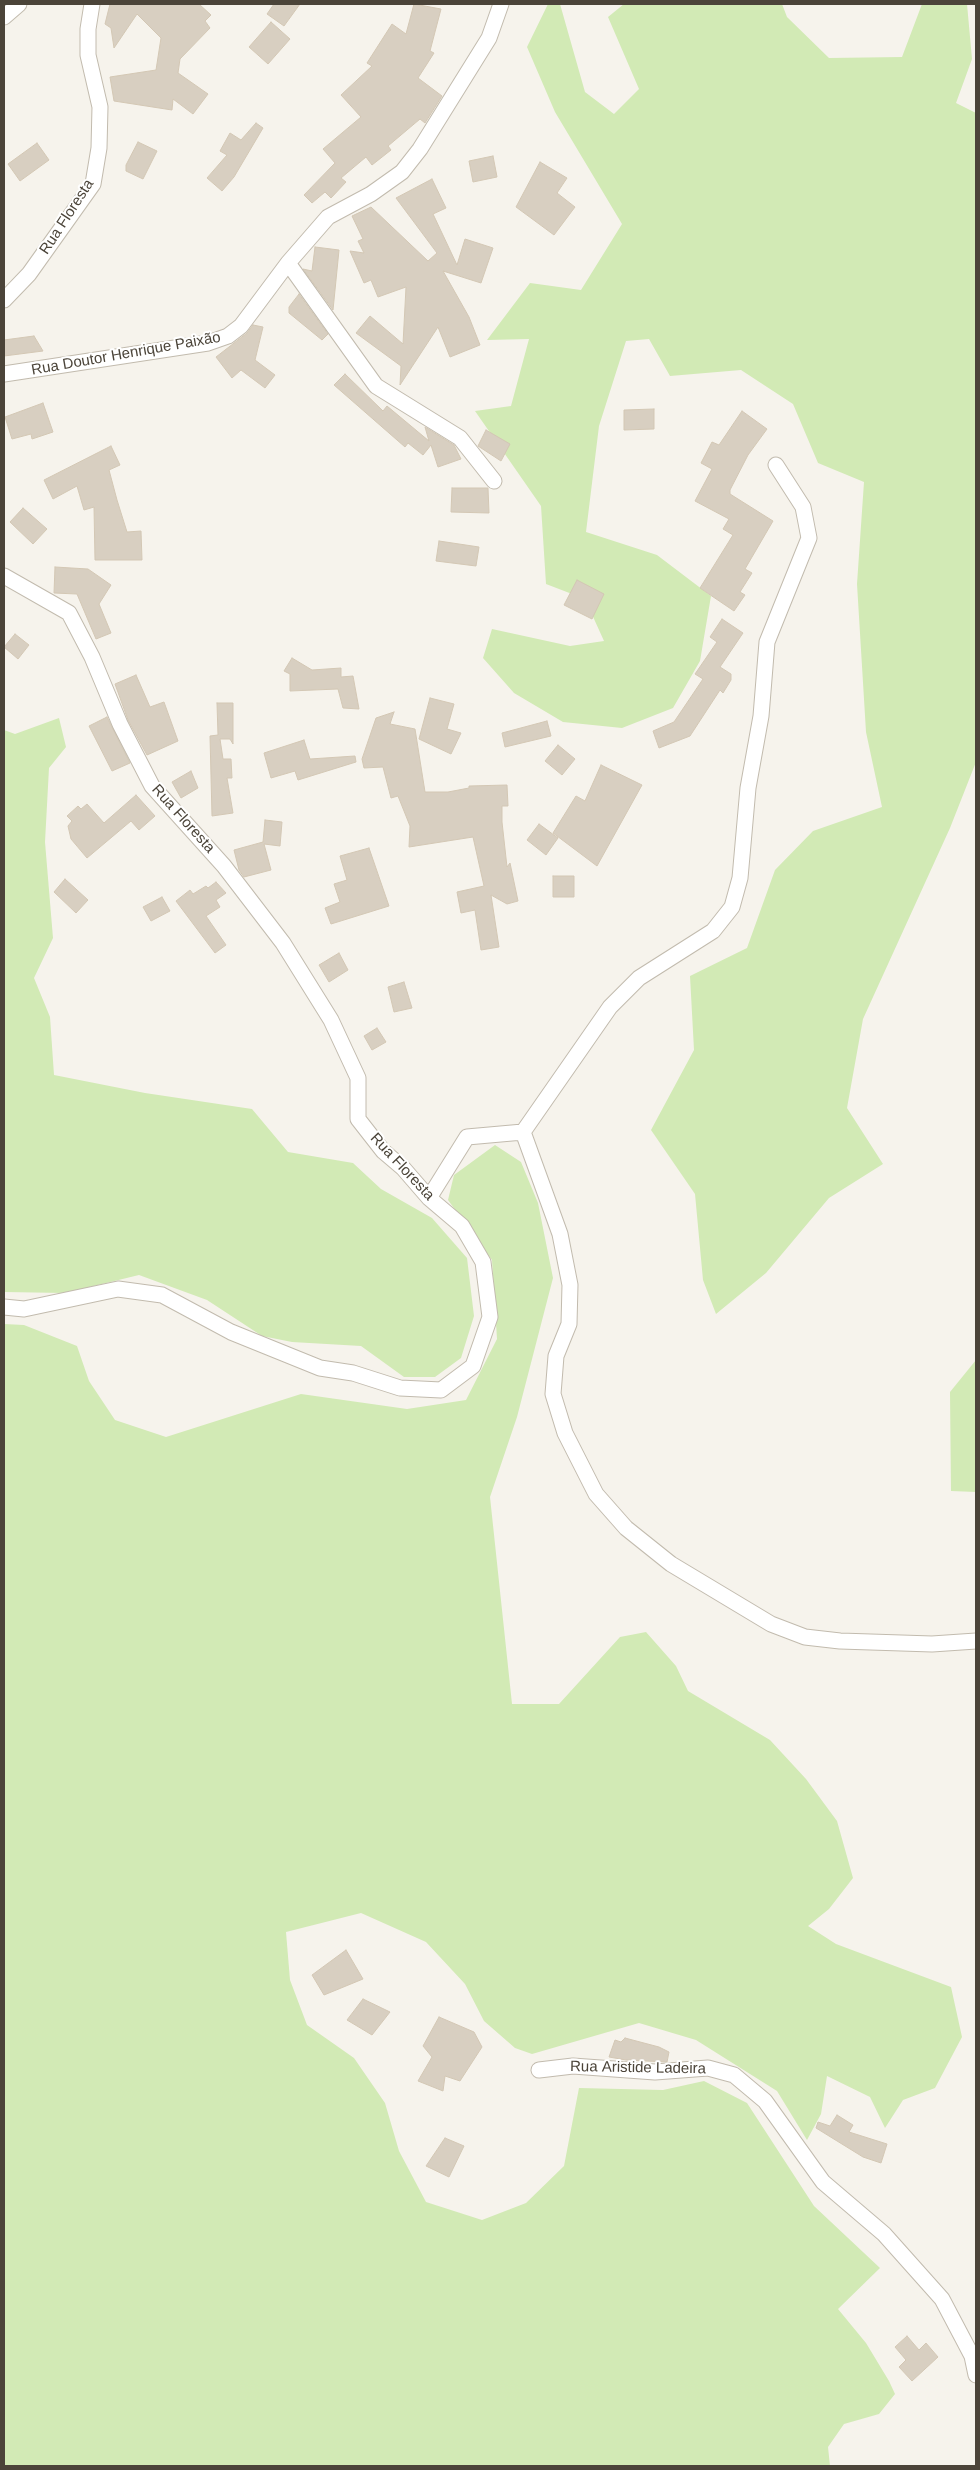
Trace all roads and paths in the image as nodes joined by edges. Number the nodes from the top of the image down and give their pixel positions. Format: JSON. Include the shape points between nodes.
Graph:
{"nodes":[{"id":1,"x":19,"y":4,"type":"edge"},
{"id":2,"x":92,"y":4,"type":"edge"},
{"id":3,"x":501,"y":4,"type":"edge"},
{"id":4,"x":4,"y":17,"type":"edge"},
{"id":5,"x":288,"y":263,"type":"junction"},
{"id":6,"x":4,"y":300,"type":"edge"},
{"id":7,"x":4,"y":374,"type":"edge"},
{"id":8,"x":776,"y":465,"type":"dead end"},
{"id":9,"x":494,"y":481,"type":"dead end"},
{"id":10,"x":4,"y":576,"type":"edge"},
{"id":11,"x":523,"y":1132,"type":"junction"},
{"id":12,"x":429,"y":1198,"type":"junction"},
{"id":13,"x":4,"y":1308,"type":"edge"},
{"id":14,"x":976,"y":1641,"type":"edge"},
{"id":15,"x":539,"y":2070,"type":"dead end"},
{"id":16,"x":976,"y":2375,"type":"edge"}],
"edges":[{"from":1,"to":4,"type":"street"},
{"from":2,"to":6,"type":"street","name":"Rua Floresta","via":[[88,55],[100,107],[99,148],[92,184],[29,274]]},
{"from":3,"to":5,"type":"street","name":"Rua Doutor Henrique Paixão","via":[[489,38],[420,149],[402,172],[371,194],[328,217]]},
{"from":5,"to":7,"type":"street","name":"Rua Doutor Henrique Paixão","via":[[241,326],[228,336],[208,343]]},
{"from":5,"to":9,"type":"street","via":[[376,386],[460,438]]},
{"from":8,"to":11,"type":"street","via":[[803,507],[809,538],[767,642],[740,878],[732,907],[713,930],[639,978],[610,1007]]},
{"from":10,"to":12,"type":"street","name":"Rua Floresta","via":[[69,613],[152,786],[224,866],[283,943],[331,1020],[358,1078],[358,1119]]},
{"from":11,"to":12,"type":"street","via":[[467,1137]]},
{"from":11,"to":14,"type":"street","via":[[560,1234],[570,1284],[569,1324],[556,1356],[553,1394],[565,1433],[596,1494],[626,1528],[671,1564],[771,1624],[805,1638],[932,1644]]},
{"from":12,"to":13,"type":"street","name":"Rua Floresta","via":[[462,1226],[483,1262],[490,1317],[473,1366],[441,1390],[400,1388],[353,1373],[320,1368],[231,1332],[162,1295],[118,1289],[24,1309]]},
{"from":15,"to":16,"type":"street","name":"Rua Aristide Ladeira","via":[[574,2066],[655,2072],[708,2068],[734,2075],[765,2101],[823,2182],[884,2234],[942,2299],[972,2356]]}]}
